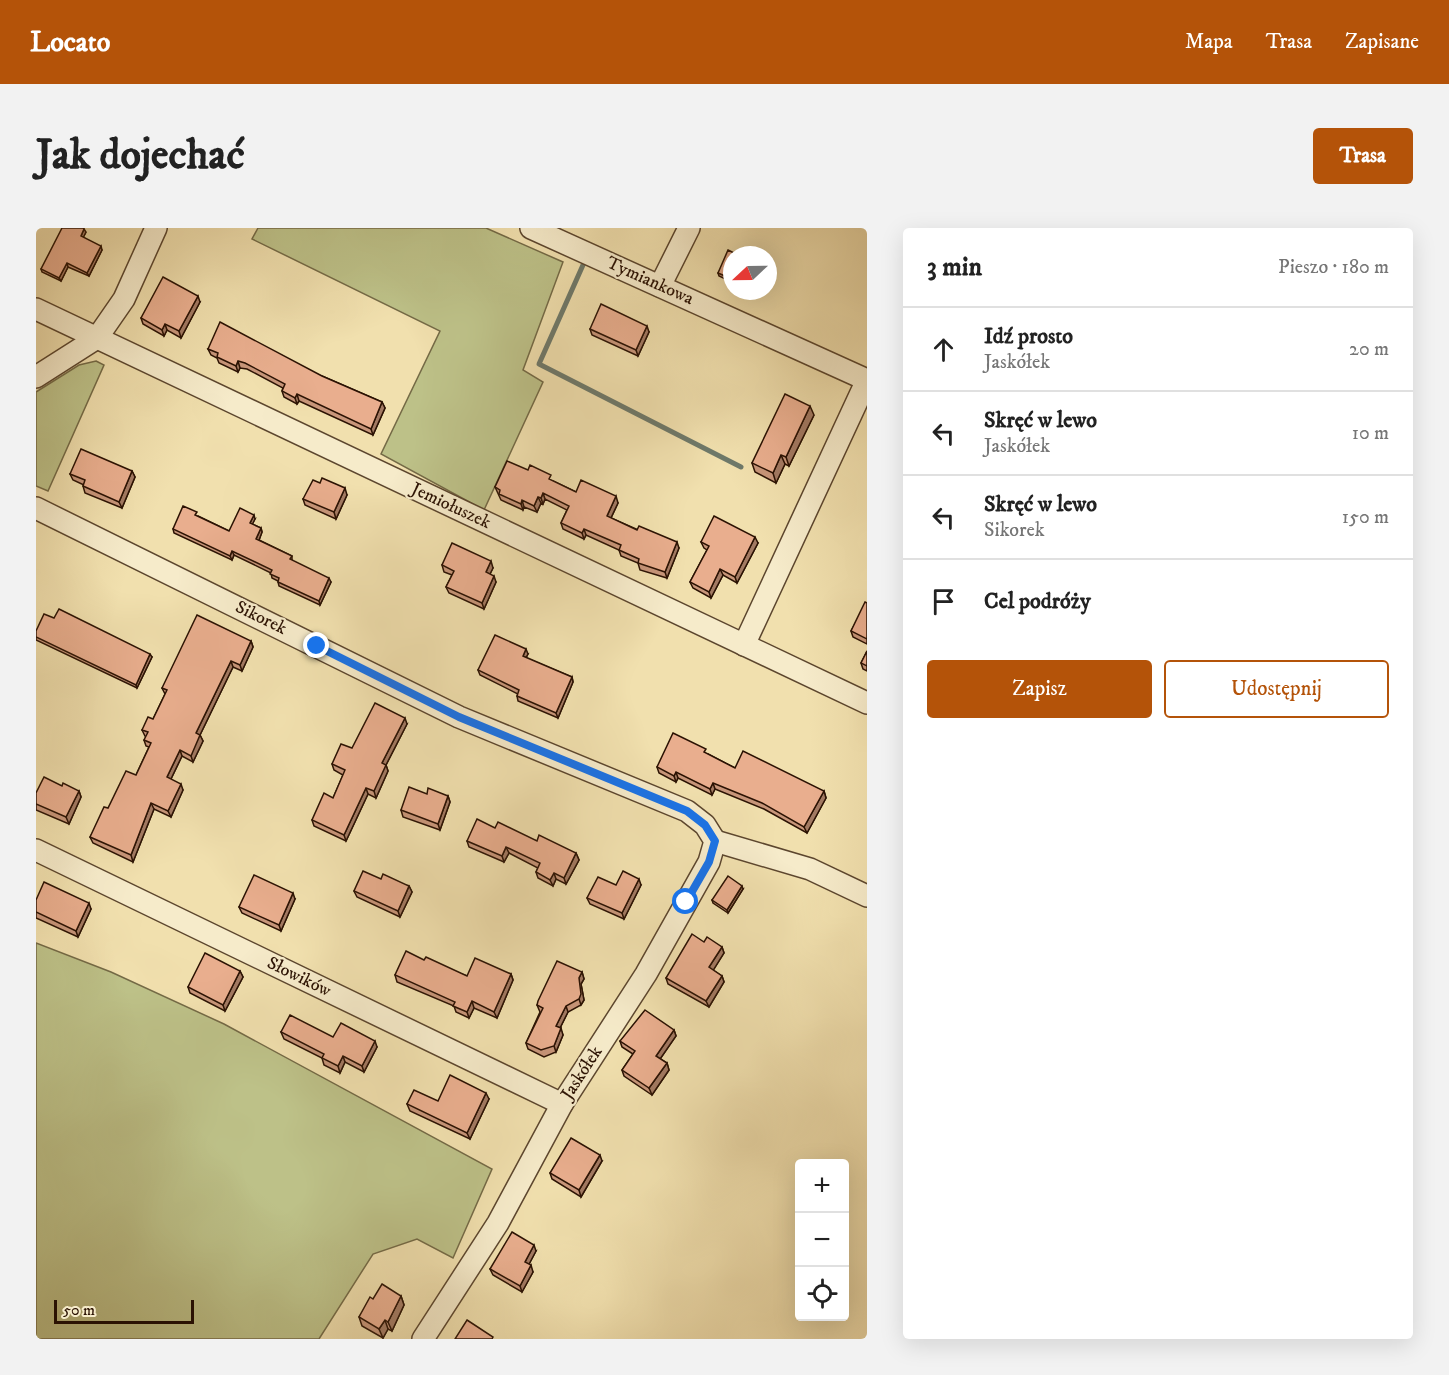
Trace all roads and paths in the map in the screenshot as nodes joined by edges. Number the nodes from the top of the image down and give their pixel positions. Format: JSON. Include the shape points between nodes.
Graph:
{"nodes":[{"id":1,"x":156,"y":228,"type":"edge"},
{"id":2,"x":531,"y":228,"type":"edge"},
{"id":3,"x":689,"y":228,"type":"edge"},
{"id":4,"x":660,"y":286,"type":"junction"},
{"id":5,"x":36,"y":309,"type":"edge"},
{"id":6,"x":97,"y":338,"type":"junction"},
{"id":7,"x":36,"y":377,"type":"edge"},
{"id":8,"x":867,"y":380,"type":"edge"},
{"id":9,"x":36,"y":508,"type":"edge"},
{"id":10,"x":744,"y":645,"type":"junction"},
{"id":11,"x":867,"y":703,"type":"edge"},
{"id":12,"x":715,"y":841,"type":"junction"},
{"id":13,"x":36,"y":850,"type":"edge"},
{"id":14,"x":867,"y":896,"type":"edge"},
{"id":15,"x":562,"y":1104,"type":"junction"},
{"id":16,"x":423,"y":1339,"type":"edge"}],
"edges":[{"from":1,"to":6,"type":"street","via":[[124,299]]},
{"from":2,"to":4,"type":"street","name":"Tymiankowa"},
{"from":3,"to":4,"type":"street"},
{"from":4,"to":8,"type":"street","name":"Tymiankowa"},
{"from":5,"to":6,"type":"street","name":"Jemiołuszek"},
{"from":6,"to":7,"type":"street"},
{"from":6,"to":10,"type":"street","name":"Jemiołuszek"},
{"from":8,"to":10,"type":"street"},
{"from":9,"to":12,"type":"street","name":"Sikorek","via":[[459,717],[687,811],[705,825]]},
{"from":10,"to":11,"type":"street","name":"Jemiołuszek"},
{"from":12,"to":14,"type":"street","via":[[810,869]]},
{"from":12,"to":15,"type":"street","name":"Jaskółek","via":[[709,862],[646,974]]},
{"from":13,"to":15,"type":"street","name":"Słowików"},
{"from":15,"to":16,"type":"street","name":"Jaskółek","via":[[498,1223]]}]}
